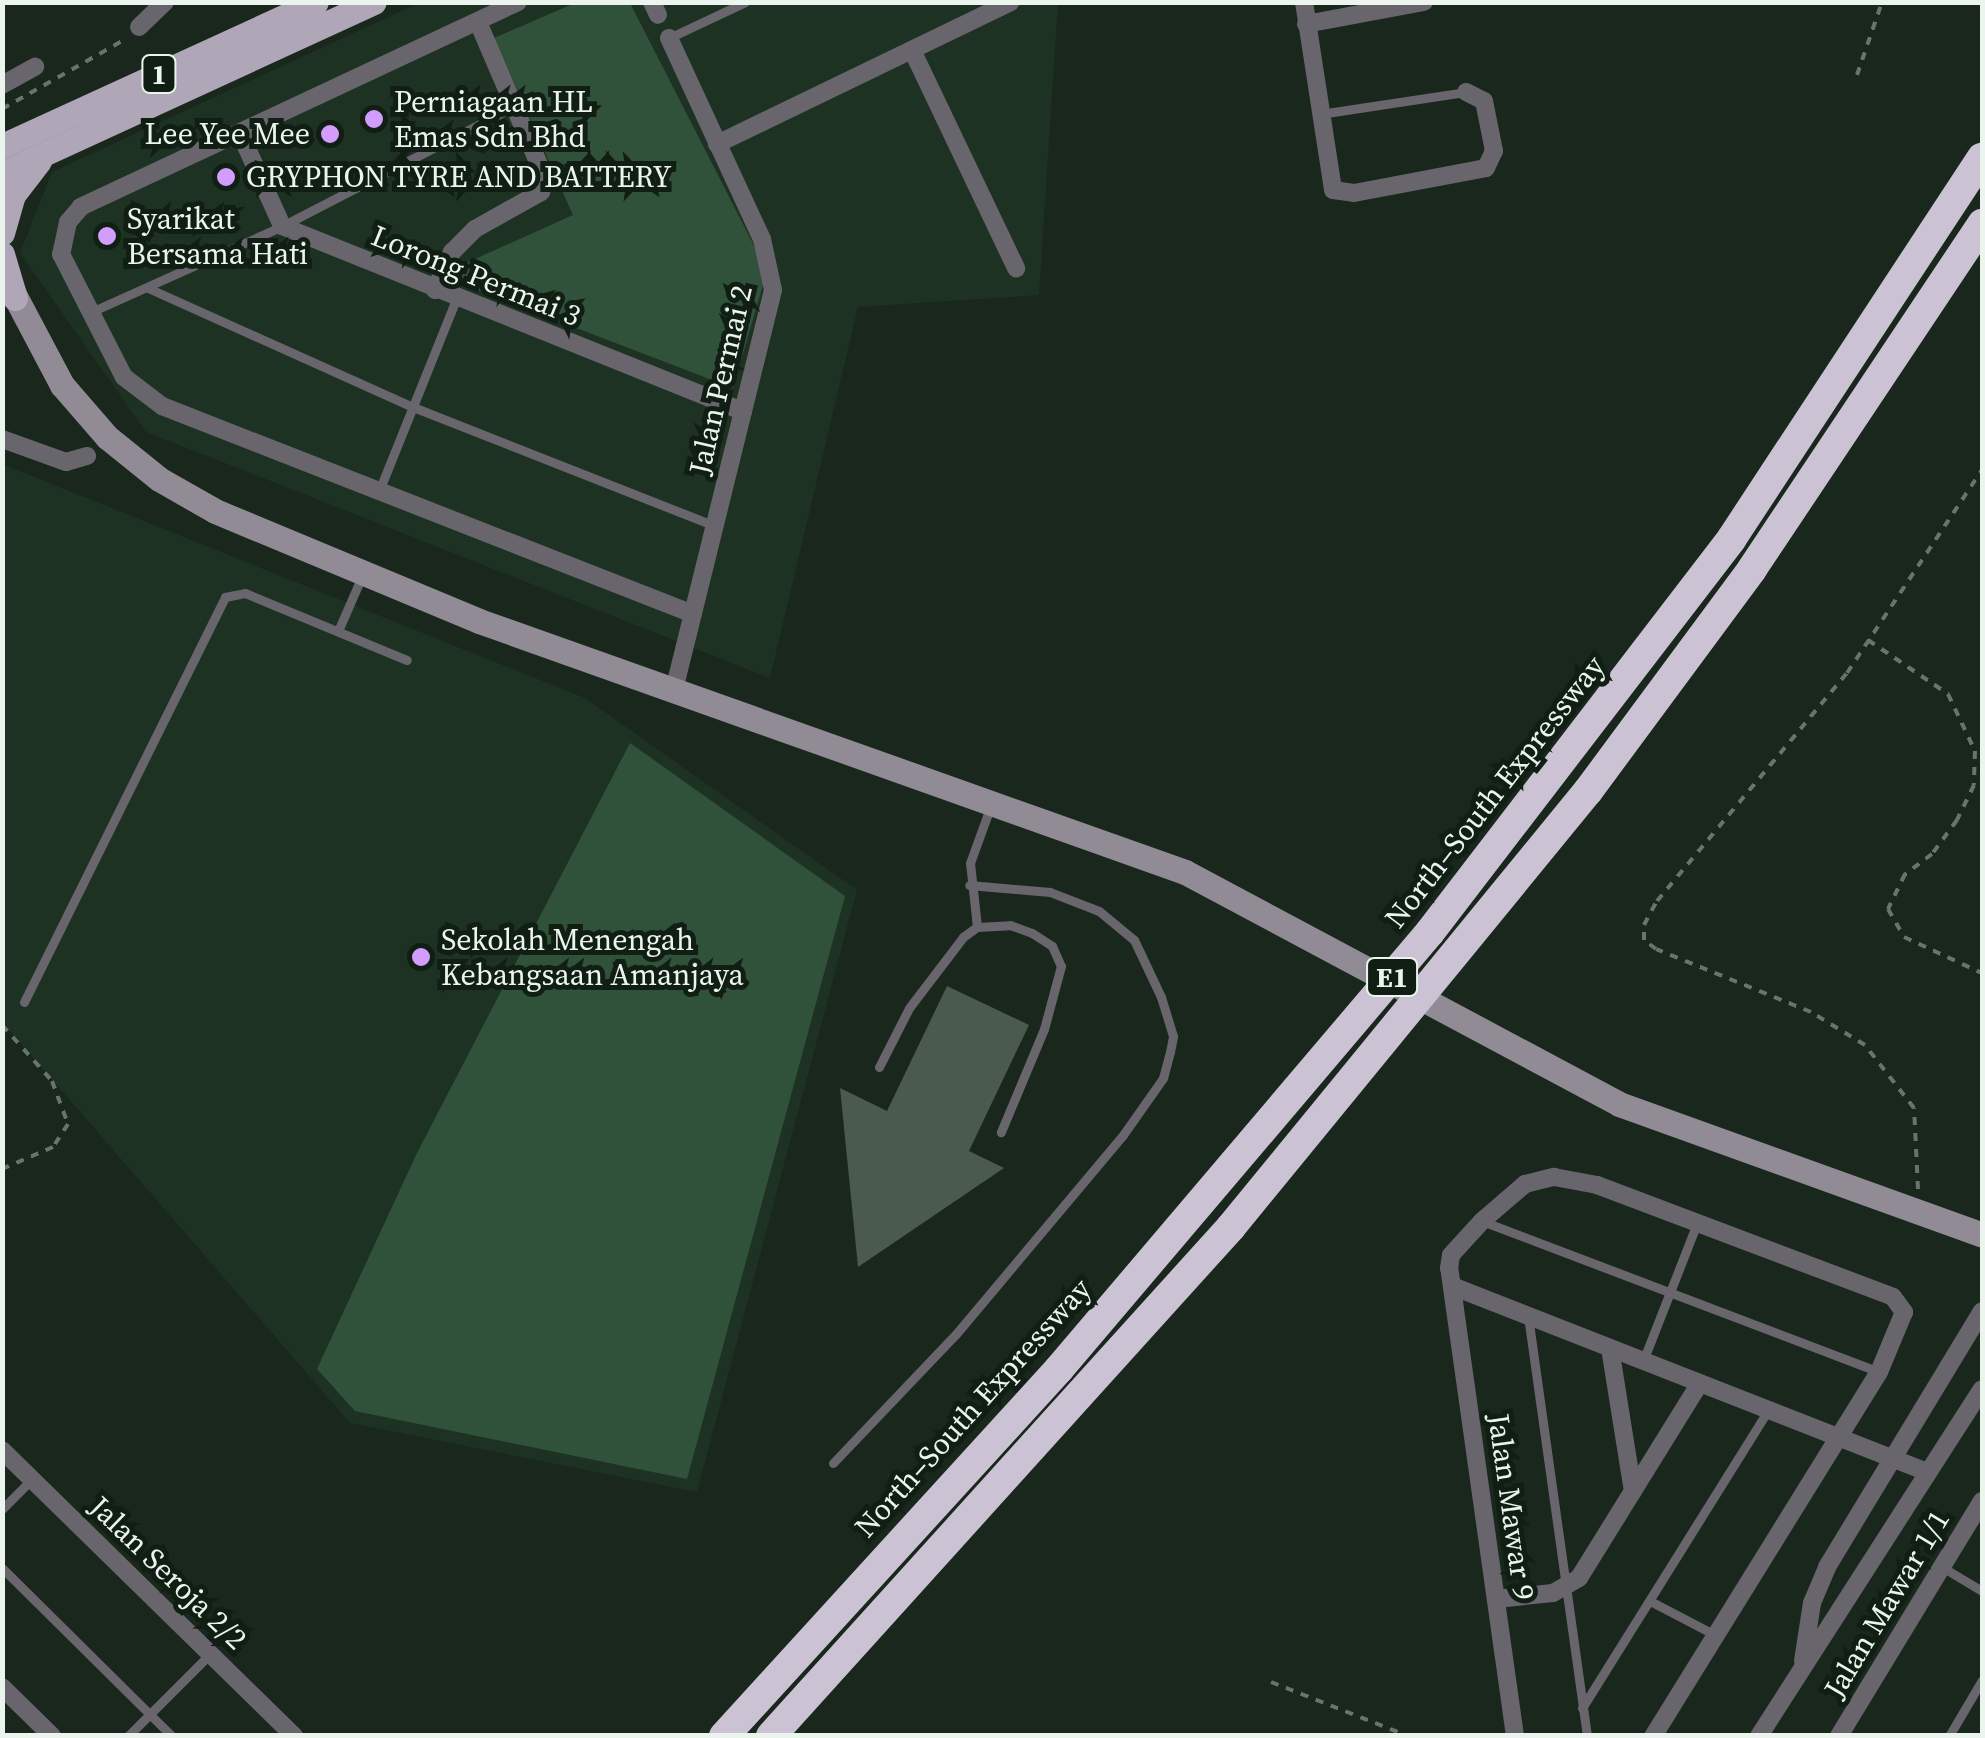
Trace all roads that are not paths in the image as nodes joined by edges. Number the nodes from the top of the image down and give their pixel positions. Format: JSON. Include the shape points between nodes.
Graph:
{"nodes":[{"id":1,"x":165,"y":2,"type":"edge"},
{"id":2,"x":316,"y":2,"type":"edge"},
{"id":3,"x":373,"y":2,"type":"edge"},
{"id":4,"x":518,"y":2,"type":"edge"},
{"id":5,"x":745,"y":2,"type":"edge"},
{"id":6,"x":1011,"y":2,"type":"edge"},
{"id":7,"x":1304,"y":2,"type":"edge"},
{"id":8,"x":1424,"y":2,"type":"edge"},
{"id":9,"x":478,"y":22,"type":"junction"},
{"id":10,"x":1306,"y":24,"type":"junction"},
{"id":11,"x":138,"y":27,"type":"road end"},
{"id":12,"x":669,"y":38,"type":"joint"},
{"id":13,"x":912,"y":50,"type":"junction"},
{"id":14,"x":35,"y":67,"type":"dead end"},
{"id":15,"x":2,"y":85,"type":"edge"},
{"id":16,"x":1466,"y":92,"type":"joint"},
{"id":17,"x":514,"y":106,"type":"junction"},
{"id":18,"x":1318,"y":114,"type":"junction"},
{"id":19,"x":241,"y":136,"type":"junction"},
{"id":20,"x":717,"y":144,"type":"junction"},
{"id":21,"x":2,"y":146,"type":"edge"},
{"id":22,"x":46,"y":154,"type":"junction"},
{"id":23,"x":1982,"y":158,"type":"edge"},
{"id":24,"x":2,"y":173,"type":"edge"},
{"id":25,"x":1982,"y":224,"type":"edge"},
{"id":26,"x":282,"y":226,"type":"junction"},
{"id":27,"x":2,"y":234,"type":"edge"},
{"id":28,"x":2,"y":254,"type":"edge"},
{"id":29,"x":1016,"y":268,"type":"dead end"},
{"id":30,"x":2,"y":272,"type":"edge"},
{"id":31,"x":148,"y":288,"type":"junction"},
{"id":32,"x":435,"y":290,"type":"junction"},
{"id":33,"x":9,"y":294,"type":"edge"},
{"id":34,"x":456,"y":298,"type":"junction"},
{"id":35,"x":89,"y":313,"type":"junction"},
{"id":36,"x":413,"y":407,"type":"junction"},
{"id":37,"x":743,"y":411,"type":"junction"},
{"id":38,"x":2,"y":440,"type":"edge"},
{"id":39,"x":87,"y":456,"type":"dead end"},
{"id":40,"x":378,"y":494,"type":"junction"},
{"id":41,"x":715,"y":526,"type":"junction"},
{"id":42,"x":362,"y":576,"type":"junction"},
{"id":43,"x":693,"y":614,"type":"junction"},
{"id":44,"x":338,"y":631,"type":"junction"},
{"id":45,"x":407,"y":660,"type":"dead end"},
{"id":46,"x":674,"y":690,"type":"junction"},
{"id":47,"x":992,"y":802,"type":"junction"},
{"id":48,"x":969,"y":885,"type":"junction"},
{"id":49,"x":977,"y":927,"type":"junction"},
{"id":50,"x":24,"y":1002,"type":"dead end"},
{"id":51,"x":879,"y":1067,"type":"dead end"},
{"id":52,"x":1001,"y":1132,"type":"dead end"},
{"id":53,"x":1482,"y":1222,"type":"junction"},
{"id":54,"x":1696,"y":1223,"type":"junction"},
{"id":55,"x":1982,"y":1235,"type":"edge"},
{"id":56,"x":1452,"y":1286,"type":"junction"},
{"id":57,"x":1669,"y":1293,"type":"junction"},
{"id":58,"x":1982,"y":1311,"type":"edge"},
{"id":59,"x":1528,"y":1316,"type":"junction"},
{"id":60,"x":1610,"y":1348,"type":"junction"},
{"id":61,"x":1643,"y":1360,"type":"junction"},
{"id":62,"x":1879,"y":1372,"type":"junction"},
{"id":63,"x":1700,"y":1382,"type":"junction"},
{"id":64,"x":1982,"y":1388,"type":"edge"},
{"id":65,"x":1768,"y":1409,"type":"junction"},
{"id":66,"x":1840,"y":1437,"type":"junction"},
{"id":67,"x":2,"y":1450,"type":"edge"},
{"id":68,"x":1892,"y":1457,"type":"junction"},
{"id":69,"x":833,"y":1464,"type":"dead end"},
{"id":70,"x":1927,"y":1472,"type":"junction"},
{"id":71,"x":32,"y":1478,"type":"junction"},
{"id":72,"x":1633,"y":1491,"type":"junction"},
{"id":73,"x":1982,"y":1500,"type":"edge"},
{"id":74,"x":2,"y":1509,"type":"edge"},
{"id":75,"x":1942,"y":1567,"type":"junction"},
{"id":76,"x":2,"y":1568,"type":"edge"},
{"id":77,"x":1566,"y":1588,"type":"junction"},
{"id":78,"x":1982,"y":1591,"type":"edge"},
{"id":79,"x":1496,"y":1600,"type":"junction"},
{"id":80,"x":1650,"y":1600,"type":"junction"},
{"id":81,"x":1715,"y":1635,"type":"junction"},
{"id":82,"x":211,"y":1653,"type":"junction"},
{"id":83,"x":1803,"y":1661,"type":"junction"},
{"id":84,"x":1982,"y":1680,"type":"edge"},
{"id":85,"x":2,"y":1687,"type":"edge"},
{"id":86,"x":1582,"y":1708,"type":"junction"},
{"id":87,"x":150,"y":1714,"type":"junction"},
{"id":88,"x":52,"y":1736,"type":"edge"},
{"id":89,"x":128,"y":1736,"type":"edge"},
{"id":90,"x":172,"y":1736,"type":"edge"},
{"id":91,"x":294,"y":1736,"type":"edge"},
{"id":92,"x":724,"y":1736,"type":"edge"},
{"id":93,"x":771,"y":1736,"type":"edge"},
{"id":94,"x":1514,"y":1736,"type":"edge"},
{"id":95,"x":1588,"y":1736,"type":"edge"},
{"id":96,"x":1653,"y":1736,"type":"edge"},
{"id":97,"x":1759,"y":1736,"type":"edge"},
{"id":98,"x":1839,"y":1736,"type":"edge"},
{"id":99,"x":1948,"y":1736,"type":"edge"}],
"edges":[{"from":1,"to":11,"type":"street"},
{"from":2,"to":21,"type":"main road","number":"1"},
{"from":3,"to":22,"type":"main road","number":"1"},
{"from":4,"to":9,"type":"street"},
{"from":5,"to":12,"type":"lane"},
{"from":6,"to":13,"type":"street"},
{"from":7,"to":10,"type":"street"},
{"from":8,"to":10,"type":"street"},
{"from":9,"to":17,"type":"street"},
{"from":9,"to":19,"type":"street"},
{"from":10,"to":18,"type":"street"},
{"from":12,"to":20,"type":"street","name":"Jalan Permai 2"},
{"from":13,"to":20,"type":"street"},
{"from":13,"to":29,"type":"street"},
{"from":14,"to":15,"type":"street"},
{"from":16,"to":18,"type":"lane"},
{"from":16,"to":18,"type":"street","via":[[1484,101],[1494,151],[1486,168],[1354,192],[1333,190]]},
{"from":17,"to":26,"type":"lane"},
{"from":17,"to":32,"type":"street","via":[[544,176],[541,192],[476,229],[452,252]]},
{"from":19,"to":26,"type":"street"},
{"from":19,"to":35,"type":"street","via":[[81,207],[68,222],[61,254]]},
{"from":20,"to":37,"type":"street","name":"Jalan Permai 2","via":[[772,264],[773,290]]},
{"from":22,"to":24,"type":"main road","number":"1"},
{"from":22,"to":27,"type":"main road","via":[[13,195]]},
{"from":23,"to":92,"type":"highway","name":"North–South Expressway","number":"E1","via":[[1732,538],[1478,873],[1059,1368]]},
{"from":25,"to":93,"type":"highway","number":"E1","via":[[1752,569],[1564,821],[1232,1227]]},
{"from":26,"to":31,"type":"lane"},
{"from":26,"to":32,"type":"street","name":"Lorong Permai 3"},
{"from":28,"to":33,"type":"main road"},
{"from":30,"to":33,"type":"main road"},
{"from":31,"to":35,"type":"lane"},
{"from":31,"to":36,"type":"lane"},
{"from":32,"to":34,"type":"street","name":"Lorong Permai 3"},
{"from":33,"to":42,"type":"main road","via":[[62,385],[107,437],[158,479]]},
{"from":34,"to":36,"type":"lane"},
{"from":34,"to":37,"type":"street","name":"Lorong Permai 3"},
{"from":35,"to":40,"type":"street","via":[[124,378],[162,406]]},
{"from":36,"to":40,"type":"lane"},
{"from":36,"to":41,"type":"lane"},
{"from":37,"to":41,"type":"street","name":"Jalan Permai 2"},
{"from":38,"to":39,"type":"street","via":[[66,462]]},
{"from":40,"to":43,"type":"street"},
{"from":41,"to":43,"type":"street","name":"Jalan Permai 2"},
{"from":42,"to":44,"type":"lane"},
{"from":42,"to":46,"type":"main road"},
{"from":43,"to":46,"type":"street","name":"Jalan Permai 2"},
{"from":44,"to":45,"type":"lane"},
{"from":44,"to":50,"type":"lane","via":[[238,590],[225,596]]},
{"from":46,"to":47,"type":"main road"},
{"from":47,"to":48,"type":"lane","via":[[977,836]]},
{"from":47,"to":55,"type":"main road","via":[[1186,872],[1554,1072],[1690,1133]]},
{"from":48,"to":49,"type":"lane"},
{"from":48,"to":69,"type":"lane","via":[[1050,892],[1100,910],[1134,940],[1165,1010],[1170,1052],[1162,1078],[1123,1135],[956,1334]]},
{"from":49,"to":51,"type":"lane","via":[[938,964]]},
{"from":49,"to":52,"type":"lane","via":[[1010,925],[1032,933],[1052,946],[1061,966],[1044,1029]]},
{"from":53,"to":54,"type":"street","via":[[1525,1184],[1554,1177],[1596,1185]]},
{"from":53,"to":56,"type":"street","via":[[1451,1256]]},
{"from":53,"to":57,"type":"lane"},
{"from":54,"to":57,"type":"lane"},
{"from":54,"to":62,"type":"street","via":[[1893,1297],[1904,1312]]},
{"from":56,"to":59,"type":"street"},
{"from":56,"to":79,"type":"street","name":"Jalan Mawar 9"},
{"from":57,"to":61,"type":"lane"},
{"from":57,"to":62,"type":"lane"},
{"from":58,"to":68,"type":"street"},
{"from":59,"to":60,"type":"street"},
{"from":59,"to":77,"type":"lane"},
{"from":60,"to":61,"type":"street"},
{"from":60,"to":72,"type":"street"},
{"from":61,"to":63,"type":"street"},
{"from":62,"to":66,"type":"street"},
{"from":63,"to":65,"type":"street"},
{"from":63,"to":72,"type":"street"},
{"from":64,"to":70,"type":"street"},
{"from":65,"to":66,"type":"street"},
{"from":65,"to":80,"type":"lane"},
{"from":66,"to":68,"type":"street"},
{"from":66,"to":81,"type":"street"},
{"from":67,"to":71,"type":"street","name":"Jalan Seroja 2/2"},
{"from":68,"to":70,"type":"street"},
{"from":68,"to":83,"type":"street","via":[[1827,1567],[1812,1604]]},
{"from":70,"to":83,"type":"street"},
{"from":71,"to":74,"type":"lane"},
{"from":71,"to":82,"type":"street","name":"Jalan Seroja 2/2"},
{"from":72,"to":77,"type":"street","via":[[1590,1564]]},
{"from":73,"to":75,"type":"street","name":"Jalan Mawar 1/1"},
{"from":75,"to":78,"type":"lane"},
{"from":75,"to":98,"type":"street","name":"Jalan Mawar 1/1"},
{"from":76,"to":87,"type":"lane"},
{"from":77,"to":79,"type":"street"},
{"from":77,"to":86,"type":"lane"},
{"from":79,"to":94,"type":"street","name":"Jalan Mawar 9"},
{"from":80,"to":81,"type":"lane"},
{"from":80,"to":86,"type":"lane"},
{"from":81,"to":96,"type":"street"},
{"from":82,"to":87,"type":"lane"},
{"from":82,"to":91,"type":"street","name":"Jalan Seroja 2/2"},
{"from":83,"to":97,"type":"street"},
{"from":84,"to":99,"type":"lane"},
{"from":85,"to":88,"type":"street"},
{"from":86,"to":95,"type":"lane"},
{"from":87,"to":89,"type":"lane"},
{"from":87,"to":90,"type":"lane"}]}
